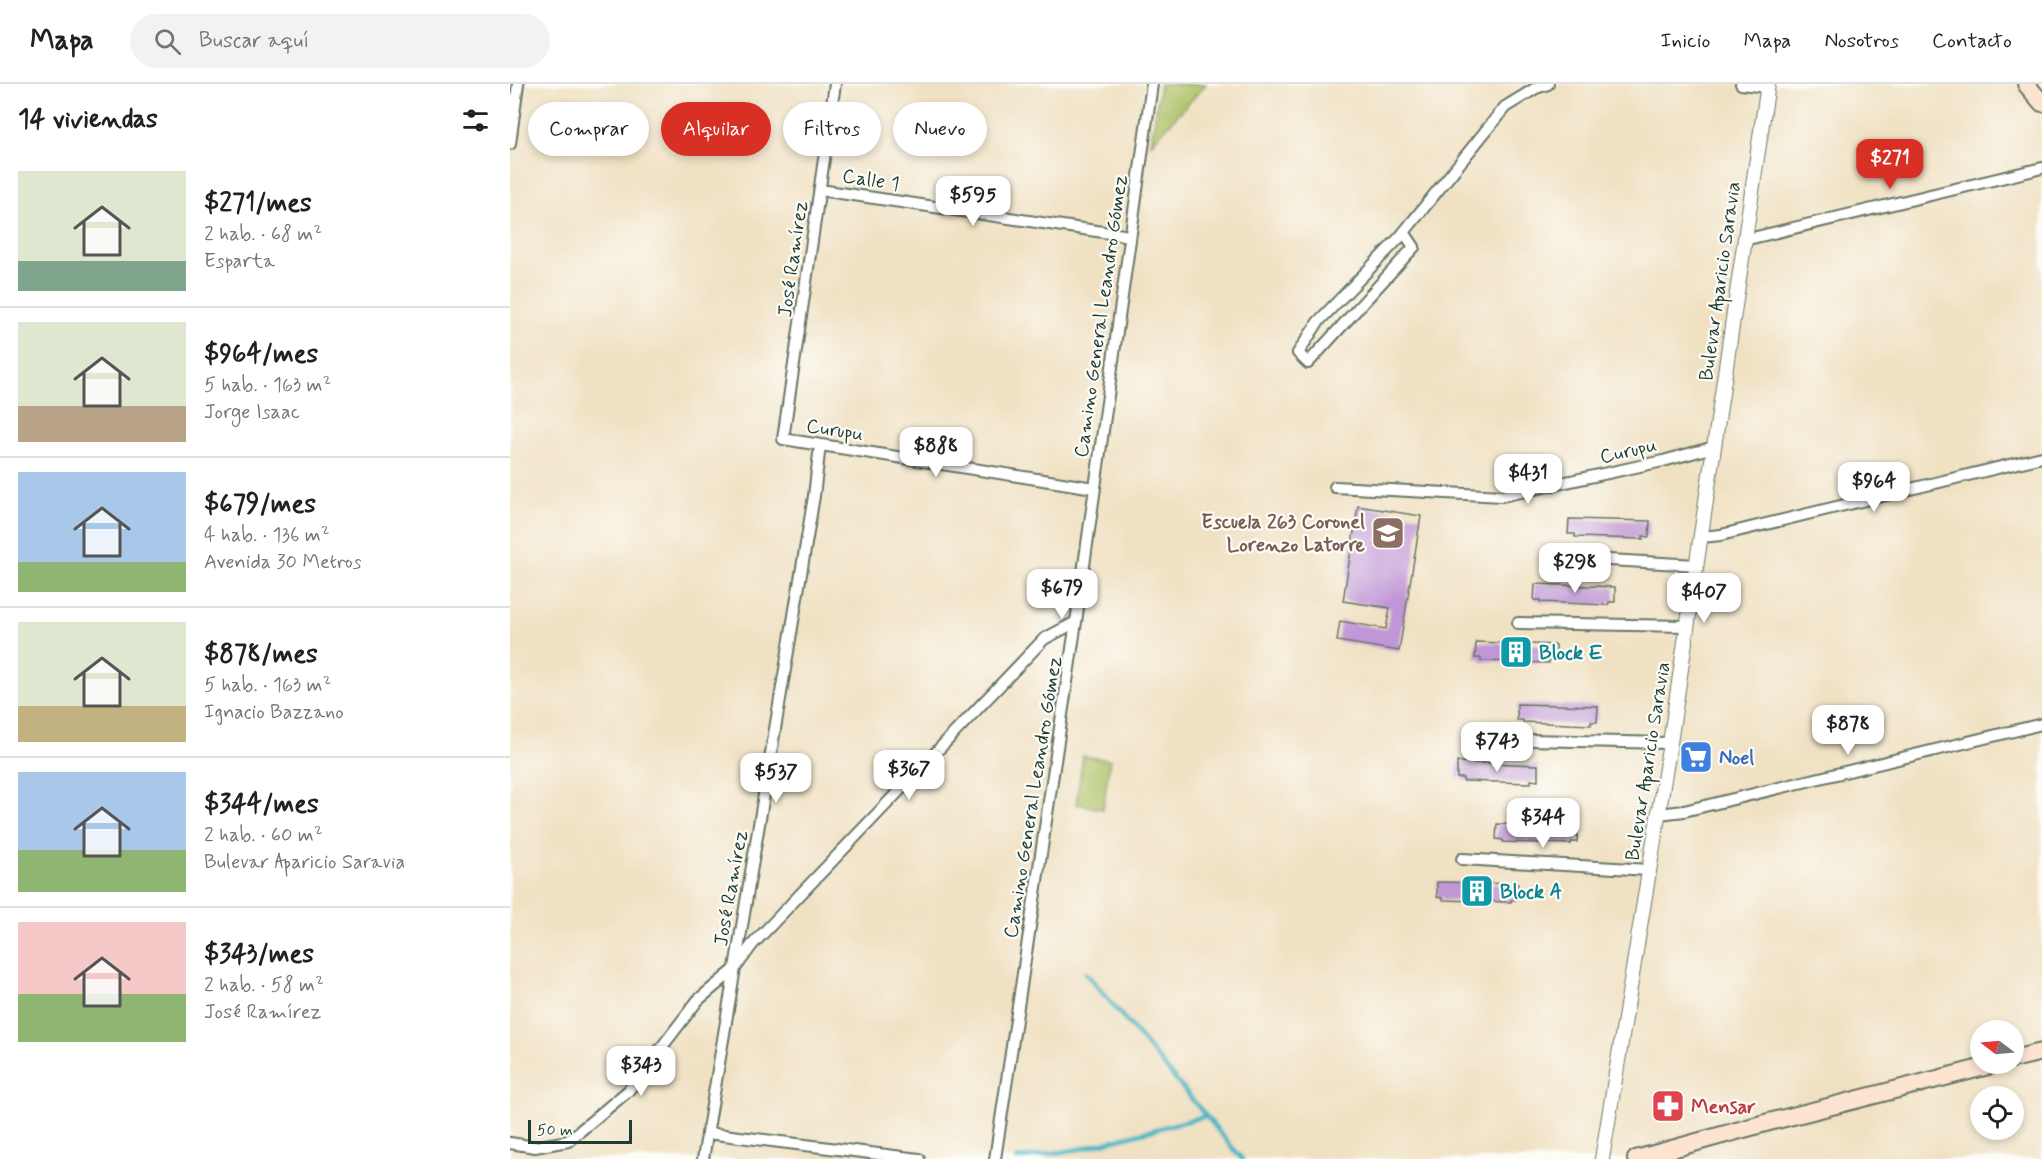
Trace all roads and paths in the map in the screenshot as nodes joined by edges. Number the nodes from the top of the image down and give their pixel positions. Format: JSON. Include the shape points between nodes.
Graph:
{"nodes":[{"id":1,"x":519,"y":84,"type":"edge"},
{"id":2,"x":836,"y":84,"type":"edge"},
{"id":3,"x":1152,"y":84,"type":"edge"},
{"id":4,"x":1548,"y":84,"type":"edge"},
{"id":5,"x":1741,"y":84,"type":"edge"},
{"id":6,"x":2026,"y":84,"type":"edge"},
{"id":7,"x":1768,"y":86,"type":"edge"},
{"id":8,"x":2042,"y":103,"type":"edge"},
{"id":9,"x":510,"y":144,"type":"edge"},
{"id":10,"x":2042,"y":168,"type":"edge"},
{"id":11,"x":820,"y":190,"type":"junction"},
{"id":12,"x":1404,"y":232,"type":"junction"},
{"id":13,"x":1130,"y":236,"type":"junction"},
{"id":14,"x":1744,"y":240,"type":"junction"},
{"id":15,"x":783,"y":439,"type":"joint"},
{"id":16,"x":820,"y":445,"type":"junction"},
{"id":17,"x":1714,"y":447,"type":"junction"},
{"id":18,"x":2042,"y":457,"type":"edge"},
{"id":19,"x":1335,"y":487,"type":"dead end"},
{"id":20,"x":1094,"y":488,"type":"junction"},
{"id":21,"x":1701,"y":537,"type":"junction"},
{"id":22,"x":1591,"y":559,"type":"dead end"},
{"id":23,"x":1696,"y":565,"type":"junction"},
{"id":24,"x":1076,"y":622,"type":"junction"},
{"id":25,"x":1518,"y":622,"type":"dead end"},
{"id":26,"x":1687,"y":626,"type":"junction"},
{"id":27,"x":2042,"y":724,"type":"edge"},
{"id":28,"x":1477,"y":739,"type":"dead end"},
{"id":29,"x":1670,"y":743,"type":"junction"},
{"id":30,"x":1659,"y":814,"type":"junction"},
{"id":31,"x":1462,"y":859,"type":"dead end"},
{"id":32,"x":1649,"y":870,"type":"junction"},
{"id":33,"x":734,"y":970,"type":"junction"},
{"id":34,"x":2042,"y":1052,"type":"edge"},
{"id":35,"x":2024,"y":1056,"type":"edge"},
{"id":36,"x":1970,"y":1071,"type":"edge"},
{"id":37,"x":707,"y":1133,"type":"junction"},
{"id":38,"x":510,"y":1143,"type":"edge"},
{"id":39,"x":703,"y":1159,"type":"edge"},
{"id":40,"x":919,"y":1159,"type":"edge"},
{"id":41,"x":995,"y":1159,"type":"edge"},
{"id":42,"x":1602,"y":1159,"type":"edge"},
{"id":43,"x":1636,"y":1159,"type":"edge"}],
"edges":[{"from":1,"to":9,"type":"street"},
{"from":2,"to":11,"type":"street","name":"José Ramírez"},
{"from":3,"to":13,"type":"street","name":"Camino General Leandro Gómez"},
{"from":4,"to":12,"type":"street","via":[[1505,106]]},
{"from":5,"to":7,"type":"street"},
{"from":6,"to":8,"type":"main road"},
{"from":7,"to":14,"type":"street","name":"Bulevar Aparicio Saravia"},
{"from":10,"to":14,"type":"street"},
{"from":11,"to":13,"type":"street","name":"Calle 1"},
{"from":11,"to":15,"type":"street","name":"José Ramírez"},
{"from":12,"to":12,"type":"street","via":[[1318,322],[1298,353],[1308,363],[1414,247]]},
{"from":13,"to":20,"type":"street","name":"Camino General Leandro Gómez"},
{"from":14,"to":17,"type":"street","name":"Bulevar Aparicio Saravia"},
{"from":15,"to":16,"type":"street","name":"Curupu"},
{"from":16,"to":20,"type":"street","name":"Curupu"},
{"from":16,"to":33,"type":"street","name":"José Ramírez"},
{"from":17,"to":19,"type":"street","name":"Curupu","via":[[1502,496]]},
{"from":17,"to":21,"type":"street","name":"Bulevar Aparicio Saravia"},
{"from":18,"to":21,"type":"street"},
{"from":20,"to":24,"type":"street","name":"Camino General Leandro Gómez"},
{"from":21,"to":23,"type":"street","name":"Bulevar Aparicio Saravia"},
{"from":22,"to":23,"type":"street"},
{"from":23,"to":26,"type":"street","name":"Bulevar Aparicio Saravia"},
{"from":24,"to":33,"type":"street","via":[[1044,639],[752,945]]},
{"from":24,"to":41,"type":"street","name":"Camino General Leandro Gómez"},
{"from":25,"to":26,"type":"street"},
{"from":26,"to":29,"type":"street","name":"Bulevar Aparicio Saravia"},
{"from":27,"to":30,"type":"street"},
{"from":28,"to":29,"type":"street"},
{"from":29,"to":30,"type":"street","name":"Bulevar Aparicio Saravia"},
{"from":30,"to":32,"type":"street","name":"Bulevar Aparicio Saravia"},
{"from":31,"to":32,"type":"street"},
{"from":32,"to":42,"type":"street","name":"Bulevar Aparicio Saravia"},
{"from":33,"to":37,"type":"street","name":"José Ramírez"},
{"from":33,"to":38,"type":"street","via":[[698,1000],[628,1091],[568,1142],[536,1147]]},
{"from":34,"to":35,"type":"main road"},
{"from":36,"to":43,"type":"main road"},
{"from":37,"to":39,"type":"street","name":"José Ramírez"},
{"from":37,"to":40,"type":"street"}]}
